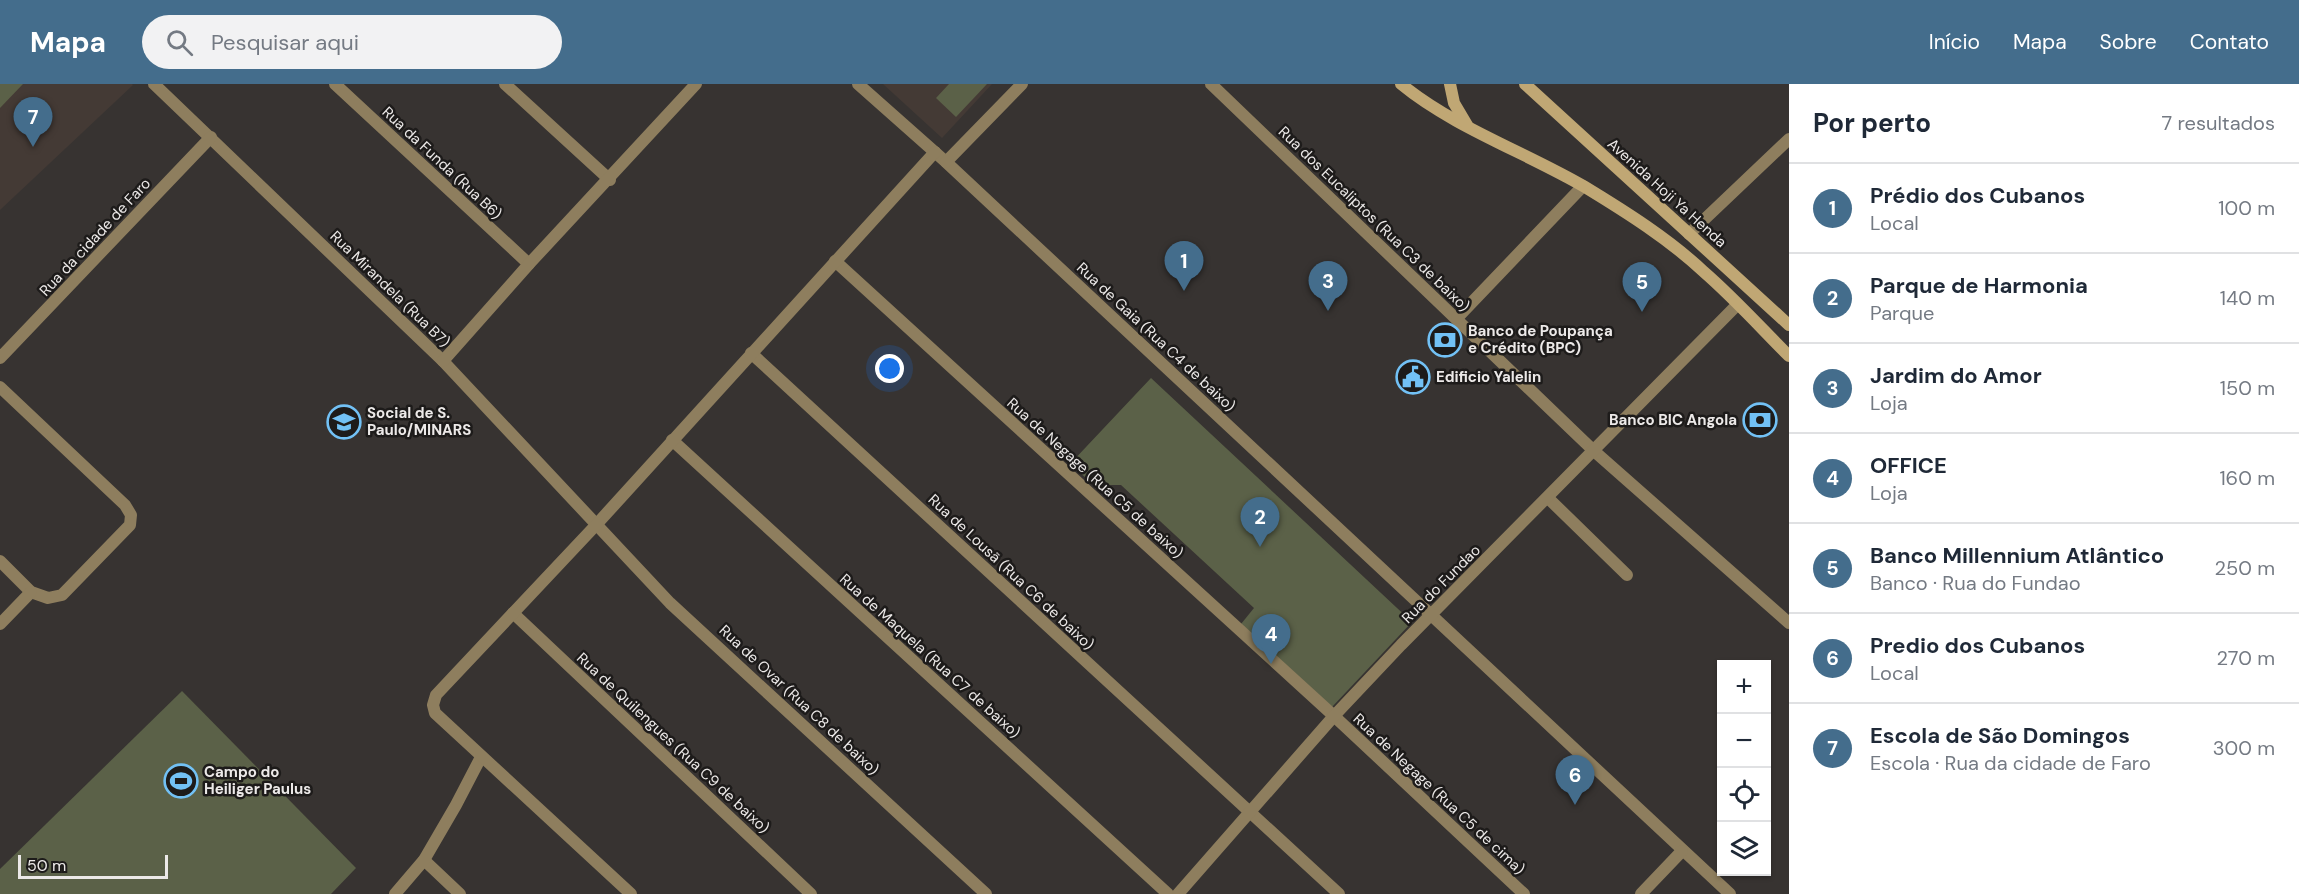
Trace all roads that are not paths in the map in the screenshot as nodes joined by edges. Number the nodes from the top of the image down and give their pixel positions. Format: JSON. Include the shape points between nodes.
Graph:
{"nodes":[{"id":1,"x":154,"y":84,"type":"edge"},
{"id":2,"x":335,"y":84,"type":"edge"},
{"id":3,"x":505,"y":84,"type":"edge"},
{"id":4,"x":678,"y":84,"type":"edge"},
{"id":5,"x":858,"y":84,"type":"edge"},
{"id":6,"x":1022,"y":84,"type":"edge"},
{"id":7,"x":1211,"y":84,"type":"edge"},
{"id":8,"x":1401,"y":84,"type":"edge"},
{"id":9,"x":1449,"y":84,"type":"edge"},
{"id":10,"x":1525,"y":84,"type":"edge"},
{"id":11,"x":692,"y":89,"type":"edge"},
{"id":12,"x":1468,"y":126,"type":"junction"},
{"id":13,"x":211,"y":137,"type":"junction"},
{"id":14,"x":1789,"y":139,"type":"edge"},
{"id":15,"x":935,"y":152,"type":"junction"},
{"id":16,"x":946,"y":162,"type":"junction"},
{"id":17,"x":610,"y":180,"type":"junction"},
{"id":18,"x":1583,"y":186,"type":"junction"},
{"id":19,"x":1689,"y":234,"type":"junction"},
{"id":20,"x":835,"y":261,"type":"junction"},
{"id":21,"x":529,"y":264,"type":"junction"},
{"id":22,"x":1737,"y":305,"type":"junction"},
{"id":23,"x":1457,"y":318,"type":"junction"},
{"id":24,"x":1789,"y":325,"type":"edge"},
{"id":25,"x":751,"y":353,"type":"junction"},
{"id":26,"x":1789,"y":356,"type":"edge"},
{"id":27,"x":0,"y":358,"type":"edge"},
{"id":28,"x":443,"y":361,"type":"junction"},
{"id":29,"x":0,"y":387,"type":"edge"},
{"id":30,"x":672,"y":440,"type":"junction"},
{"id":31,"x":1594,"y":451,"type":"junction"},
{"id":32,"x":1548,"y":498,"type":"junction"},
{"id":33,"x":596,"y":525,"type":"junction"},
{"id":34,"x":0,"y":561,"type":"edge"},
{"id":35,"x":1627,"y":575,"type":"dead end"},
{"id":36,"x":31,"y":592,"type":"junction"},
{"id":37,"x":513,"y":614,"type":"junction"},
{"id":38,"x":1431,"y":616,"type":"junction"},
{"id":39,"x":1789,"y":623,"type":"edge"},
{"id":40,"x":0,"y":624,"type":"edge"},
{"id":41,"x":1334,"y":716,"type":"junction"},
{"id":42,"x":481,"y":757,"type":"junction"},
{"id":43,"x":1250,"y":813,"type":"junction"},
{"id":44,"x":1682,"y":851,"type":"junction"},
{"id":45,"x":424,"y":860,"type":"junction"},
{"id":46,"x":395,"y":894,"type":"edge"},
{"id":47,"x":460,"y":894,"type":"edge"},
{"id":48,"x":631,"y":894,"type":"edge"},
{"id":49,"x":811,"y":894,"type":"edge"},
{"id":50,"x":986,"y":894,"type":"edge"},
{"id":51,"x":1168,"y":894,"type":"edge"},
{"id":52,"x":1178,"y":894,"type":"edge"},
{"id":53,"x":1339,"y":894,"type":"edge"},
{"id":54,"x":1524,"y":894,"type":"edge"},
{"id":55,"x":1641,"y":894,"type":"edge"},
{"id":56,"x":1730,"y":894,"type":"edge"}],
"edges":[{"from":1,"to":13,"type":"street","name":"Rua Mirandela (Rua B7)"},
{"from":2,"to":21,"type":"street","name":"Rua da Funda (Rua B6)"},
{"from":3,"to":17,"type":"street"},
{"from":4,"to":11,"type":"street"},
{"from":5,"to":15,"type":"street","name":"Rua de Gaia (Rua C4 de baixo)"},
{"from":6,"to":16,"type":"street"},
{"from":7,"to":23,"type":"street","name":"Rua dos Eucaliptos (Rua C3 de baixo)"},
{"from":8,"to":12,"type":"main road"},
{"from":9,"to":12,"type":"main road","via":[[1454,103]]},
{"from":10,"to":19,"type":"main road","name":"Avenida Hoji Ya Henda"},
{"from":11,"to":17,"type":"street"},
{"from":12,"to":18,"type":"main road"},
{"from":13,"to":27,"type":"street","name":"Rua da cidade de Faro"},
{"from":13,"to":28,"type":"street","name":"Rua Mirandela (Rua B7)"},
{"from":14,"to":19,"type":"street"},
{"from":15,"to":16,"type":"street","name":"Rua de Gaia (Rua C4 de baixo)"},
{"from":15,"to":20,"type":"street"},
{"from":16,"to":38,"type":"street","name":"Rua de Gaia (Rua C4 de baixo)"},
{"from":17,"to":21,"type":"street"},
{"from":18,"to":22,"type":"main road","via":[[1704,271]]},
{"from":18,"to":23,"type":"street"},
{"from":19,"to":24,"type":"main road","name":"Avenida Hoji Ya Henda"},
{"from":20,"to":25,"type":"street"},
{"from":20,"to":41,"type":"street","name":"Rua de Negage (Rua C5 de baixo)"},
{"from":21,"to":28,"type":"street"},
{"from":22,"to":26,"type":"main road"},
{"from":22,"to":31,"type":"street","name":"Rua do Fundao"},
{"from":23,"to":31,"type":"street","name":"Rua dos Eucaliptos (Rua C3 de baixo)"},
{"from":25,"to":30,"type":"street"},
{"from":25,"to":43,"type":"street","name":"Rua de Lousã (Rua C6 de baixo)"},
{"from":28,"to":33,"type":"street","name":"Rua Mirandela (Rua B7)"},
{"from":29,"to":36,"type":"street","via":[[131,515],[130,525],[62,595],[48,598]]},
{"from":30,"to":33,"type":"street"},
{"from":30,"to":51,"type":"street","name":"Rua de Maquela (Rua C7 de baixo)"},
{"from":31,"to":32,"type":"street","name":"Rua do Fundao"},
{"from":31,"to":39,"type":"street","name":"Rua dos Eucaliptos (Rua C3 de baixo)"},
{"from":32,"to":35,"type":"street"},
{"from":32,"to":38,"type":"street","name":"Rua do Fundao"},
{"from":33,"to":37,"type":"street"},
{"from":33,"to":50,"type":"street","name":"Rua de Ovar (Rua C8 de baixo)","via":[[670,603]]},
{"from":34,"to":36,"type":"street"},
{"from":36,"to":40,"type":"street"},
{"from":37,"to":42,"type":"street","via":[[436,694],[433,705],[435,713]]},
{"from":37,"to":49,"type":"street","name":"Rua de Quilengues (Rua C9 de baixo)"},
{"from":38,"to":41,"type":"street","name":"Rua do Fundao"},
{"from":38,"to":44,"type":"street","name":"Rua de Gaia (Rua C4 de baixo)"},
{"from":41,"to":43,"type":"street","name":"Rua do Fundao"},
{"from":41,"to":54,"type":"street","name":"Rua de Negage (Rua C5 de cima)"},
{"from":42,"to":45,"type":"street"},
{"from":42,"to":48,"type":"street"},
{"from":43,"to":52,"type":"street","name":"Rua do Fundao"},
{"from":43,"to":53,"type":"street","name":"Rua de Lousã (Rua C6 de baixo)"},
{"from":44,"to":55,"type":"street"},
{"from":44,"to":56,"type":"street","name":"Rua de Gaia (Rua C4 de baixo)"},
{"from":45,"to":46,"type":"street"},
{"from":45,"to":47,"type":"street"}]}
